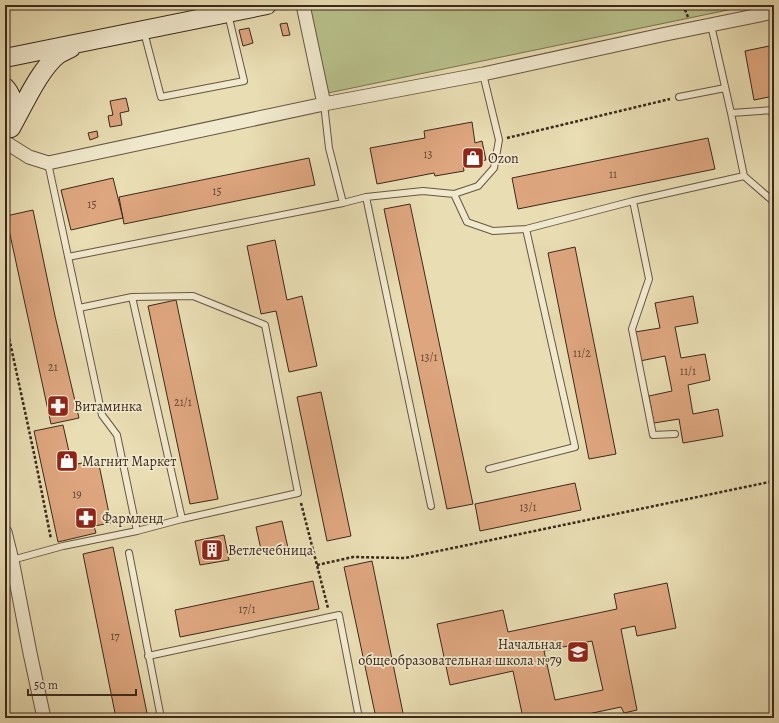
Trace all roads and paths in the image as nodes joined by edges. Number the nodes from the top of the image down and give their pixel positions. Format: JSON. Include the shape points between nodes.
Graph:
{"nodes":[{"id":1,"x":267,"y":5,"type":"edge"},
{"id":2,"x":303,"y":5,"type":"edge"},
{"id":3,"x":238,"y":9,"type":"edge"},
{"id":4,"x":774,"y":12,"type":"edge"},
{"id":5,"x":711,"y":25,"type":"junction"},
{"id":6,"x":144,"y":30,"type":"junction"},
{"id":7,"x":78,"y":44,"type":"junction"},
{"id":8,"x":5,"y":58,"type":"edge"},
{"id":9,"x":483,"y":74,"type":"junction"},
{"id":10,"x":5,"y":87,"type":"edge"},
{"id":11,"x":726,"y":88,"type":"junction"},
{"id":12,"x":679,"y":97,"type":"joint"},
{"id":13,"x":324,"y":104,"type":"junction"},
{"id":14,"x":773,"y":110,"type":"edge"},
{"id":15,"x":731,"y":113,"type":"junction"},
{"id":16,"x":774,"y":123,"type":"edge"},
{"id":17,"x":7,"y":136,"type":"edge"},
{"id":18,"x":499,"y":140,"type":"junction"},
{"id":19,"x":48,"y":163,"type":"junction"},
{"id":20,"x":744,"y":176,"type":"junction"},
{"id":21,"x":454,"y":194,"type":"junction"},
{"id":22,"x":366,"y":197,"type":"junction"},
{"id":23,"x":633,"y":201,"type":"junction"},
{"id":24,"x":774,"y":202,"type":"edge"},
{"id":25,"x":343,"y":203,"type":"junction"},
{"id":26,"x":526,"y":229,"type":"junction"},
{"id":27,"x":68,"y":257,"type":"junction"},
{"id":28,"x":132,"y":297,"type":"junction"},
{"id":29,"x":79,"y":308,"type":"junction"},
{"id":30,"x":5,"y":319,"type":"edge"},
{"id":31,"x":675,"y":434,"type":"dead end"},
{"id":32,"x":489,"y":469,"type":"dead end"},
{"id":33,"x":774,"y":481,"type":"edge"},
{"id":34,"x":298,"y":493,"type":"junction"},
{"id":35,"x":431,"y":506,"type":"dead end"},
{"id":36,"x":182,"y":519,"type":"junction"},
{"id":37,"x":137,"y":531,"type":"junction"},
{"id":38,"x":5,"y":532,"type":"edge"},
{"id":39,"x":53,"y":549,"type":"junction"},
{"id":40,"x":129,"y":553,"type":"dead end"},
{"id":41,"x":12,"y":560,"type":"junction"},
{"id":42,"x":317,"y":566,"type":"junction"},
{"id":43,"x":330,"y":616,"type":"junction"},
{"id":44,"x":148,"y":656,"type":"junction"},
{"id":45,"x":44,"y":718,"type":"edge"},
{"id":46,"x":161,"y":718,"type":"edge"},
{"id":47,"x":359,"y":718,"type":"edge"}],
"edges":[{"from":1,"to":3,"type":"street"},
{"from":2,"to":13,"type":"street"},
{"from":3,"to":6,"type":"street"},
{"from":3,"to":6,"type":"lane","via":[[244,81],[161,97]]},
{"from":4,"to":5,"type":"street"},
{"from":5,"to":9,"type":"street"},
{"from":5,"to":11,"type":"lane"},
{"from":6,"to":7,"type":"street"},
{"from":7,"to":8,"type":"street"},
{"from":7,"to":17,"type":"street","via":[[49,64]]},
{"from":9,"to":13,"type":"street"},
{"from":9,"to":18,"type":"lane"},
{"from":10,"to":17,"type":"street","via":[[14,103],[15,115]]},
{"from":11,"to":12,"type":"lane"},
{"from":11,"to":15,"type":"lane"},
{"from":12,"to":18,"type":"path"},
{"from":13,"to":19,"type":"street"},
{"from":13,"to":25,"type":"lane","via":[[330,148]]},
{"from":14,"to":15,"type":"lane"},
{"from":14,"to":16,"type":"lane"},
{"from":15,"to":20,"type":"lane"},
{"from":17,"to":19,"type":"street","via":[[29,157]]},
{"from":18,"to":21,"type":"lane","via":[[494,168],[478,186]]},
{"from":19,"to":27,"type":"lane"},
{"from":20,"to":23,"type":"lane"},
{"from":20,"to":24,"type":"lane"},
{"from":21,"to":22,"type":"lane","via":[[423,191]]},
{"from":21,"to":26,"type":"lane","via":[[467,222],[493,231]]},
{"from":22,"to":25,"type":"lane"},
{"from":22,"to":35,"type":"lane"},
{"from":23,"to":26,"type":"lane"},
{"from":23,"to":31,"type":"lane","via":[[649,279],[632,329],[653,435]]},
{"from":25,"to":27,"type":"lane"},
{"from":26,"to":32,"type":"lane","via":[[575,447]]},
{"from":27,"to":29,"type":"lane"},
{"from":28,"to":29,"type":"lane"},
{"from":28,"to":34,"type":"lane","via":[[193,296],[265,325]]},
{"from":28,"to":36,"type":"lane"},
{"from":29,"to":37,"type":"lane","via":[[102,415],[117,435]]},
{"from":30,"to":39,"type":"path"},
{"from":33,"to":42,"type":"path","via":[[405,558],[353,557]]},
{"from":34,"to":36,"type":"lane"},
{"from":34,"to":42,"type":"path"},
{"from":36,"to":37,"type":"lane"},
{"from":37,"to":39,"type":"lane"},
{"from":38,"to":41,"type":"street"},
{"from":39,"to":41,"type":"lane"},
{"from":40,"to":44,"type":"lane"},
{"from":41,"to":45,"type":"street"},
{"from":42,"to":43,"type":"path"},
{"from":43,"to":44,"type":"lane"},
{"from":43,"to":47,"type":"lane","via":[[339,615]]},
{"from":44,"to":46,"type":"lane"}]}
